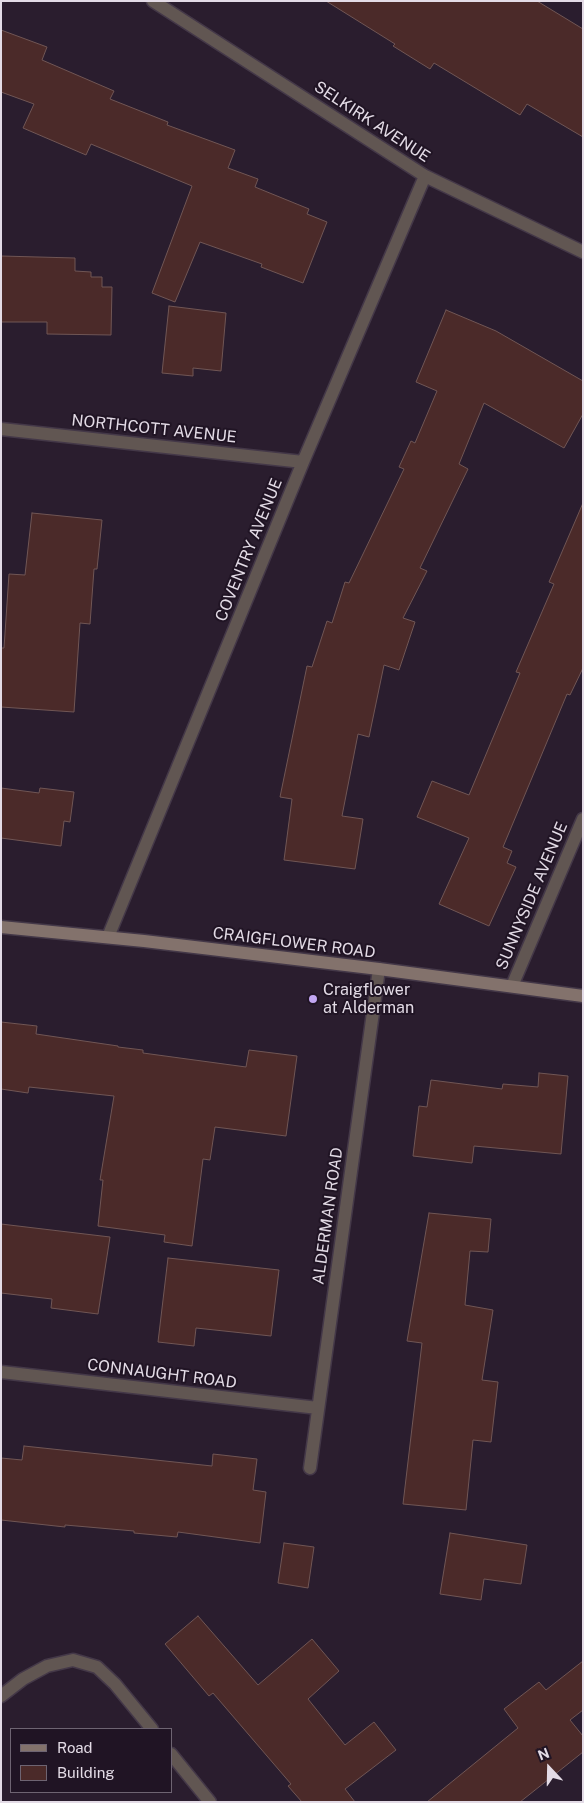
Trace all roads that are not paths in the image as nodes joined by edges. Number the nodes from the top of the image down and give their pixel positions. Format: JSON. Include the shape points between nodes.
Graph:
{"nodes":[{"id":1,"x":153,"y":1,"type":"edge"},
{"id":2,"x":425,"y":176,"type":"junction"},
{"id":3,"x":583,"y":252,"type":"edge"},
{"id":4,"x":1,"y":429,"type":"edge"},
{"id":5,"x":303,"y":462,"type":"junction"},
{"id":6,"x":583,"y":819,"type":"edge"},
{"id":7,"x":1,"y":927,"type":"edge"},
{"id":8,"x":108,"y":938,"type":"junction"},
{"id":9,"x":379,"y":969,"type":"junction"},
{"id":10,"x":512,"y":986,"type":"junction"},
{"id":11,"x":583,"y":996,"type":"edge"},
{"id":12,"x":1,"y":1372,"type":"edge"},
{"id":13,"x":318,"y":1408,"type":"junction"},
{"id":14,"x":310,"y":1468,"type":"dead end"},
{"id":15,"x":1,"y":1696,"type":"edge"},
{"id":16,"x":151,"y":1728,"type":"edge"},
{"id":17,"x":172,"y":1755,"type":"edge"},
{"id":18,"x":210,"y":1802,"type":"edge"}],
"edges":[{"from":1,"to":2,"type":"street","name":"SELKIRK AVENUE"},
{"from":2,"to":3,"type":"street","name":"SELKIRK AVENUE"},
{"from":2,"to":5,"type":"street","name":"COVENTRY AVENUE"},
{"from":4,"to":5,"type":"street","name":"NORTHCOTT AVENUE"},
{"from":5,"to":8,"type":"street","name":"COVENTRY AVENUE"},
{"from":6,"to":10,"type":"street","name":"SUNNYSIDE AVENUE"},
{"from":7,"to":8,"type":"main road","name":"CRAIGFLOWER ROAD"},
{"from":8,"to":9,"type":"main road","name":"CRAIGFLOWER ROAD"},
{"from":9,"to":10,"type":"main road","name":"CRAIGFLOWER ROAD"},
{"from":9,"to":13,"type":"street","name":"ALDERMAN ROAD"},
{"from":10,"to":11,"type":"main road","name":"CRAIGFLOWER ROAD"},
{"from":12,"to":13,"type":"street","name":"CONNAUGHT ROAD"},
{"from":13,"to":14,"type":"street","name":"ALDERMAN ROAD"},
{"from":15,"to":16,"type":"street","via":[[47,1666],[73,1660],[97,1667]]},
{"from":17,"to":18,"type":"street"}]}
